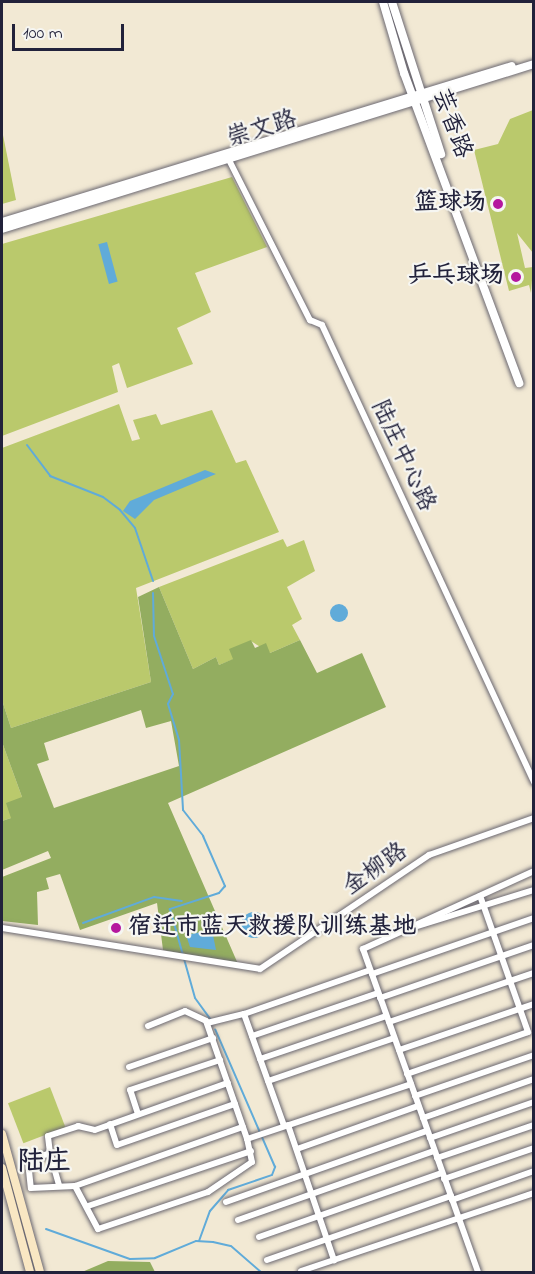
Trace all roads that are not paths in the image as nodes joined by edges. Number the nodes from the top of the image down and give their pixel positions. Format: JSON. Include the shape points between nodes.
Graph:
{"nodes":[{"id":1,"x":383,"y":2,"type":"edge"},
{"id":2,"x":392,"y":2,"type":"edge"},
{"id":3,"x":534,"y":59,"type":"edge"},
{"id":4,"x":534,"y":64,"type":"edge"},
{"id":5,"x":417,"y":98,"type":"junction"},
{"id":6,"x":228,"y":158,"type":"junction"},
{"id":7,"x":2,"y":222,"type":"edge"},
{"id":8,"x":2,"y":229,"type":"edge"},
{"id":9,"x":534,"y":782,"type":"edge"},
{"id":10,"x":534,"y":818,"type":"edge"},
{"id":11,"x":534,"y":871,"type":"edge"},
{"id":12,"x":534,"y":890,"type":"edge"},
{"id":13,"x":480,"y":896,"type":"junction"},
{"id":14,"x":484,"y":907,"type":"junction"},
{"id":15,"x":534,"y":918,"type":"edge"},
{"id":16,"x":2,"y":927,"type":"edge"},
{"id":17,"x":408,"y":928,"type":"junction"},
{"id":18,"x":492,"y":932,"type":"junction"},
{"id":19,"x":534,"y":945,"type":"edge"},
{"id":20,"x":501,"y":957,"type":"junction"},
{"id":21,"x":371,"y":972,"type":"junction"},
{"id":22,"x":534,"y":973,"type":"edge"},
{"id":23,"x":510,"y":981,"type":"junction"},
{"id":24,"x":379,"y":996,"type":"junction"},
{"id":25,"x":534,"y":1004,"type":"edge"},
{"id":26,"x":520,"y":1008,"type":"junction"},
{"id":27,"x":244,"y":1014,"type":"junction"},
{"id":28,"x":388,"y":1019,"type":"junction"},
{"id":29,"x":207,"y":1023,"type":"junction"},
{"id":30,"x":148,"y":1026,"type":"dead end"},
{"id":31,"x":531,"y":1031,"type":"edge"},
{"id":32,"x":252,"y":1036,"type":"junction"},
{"id":33,"x":213,"y":1038,"type":"junction"},
{"id":34,"x":394,"y":1038,"type":"junction"},
{"id":35,"x":399,"y":1050,"type":"junction"},
{"id":36,"x":534,"y":1055,"type":"edge"},
{"id":37,"x":260,"y":1059,"type":"junction"},
{"id":38,"x":220,"y":1060,"type":"junction"},
{"id":39,"x":129,"y":1067,"type":"dead end"},
{"id":40,"x":407,"y":1074,"type":"junction"},
{"id":41,"x":534,"y":1079,"type":"edge"},
{"id":42,"x":268,"y":1082,"type":"junction"},
{"id":43,"x":228,"y":1083,"type":"junction"},
{"id":44,"x":411,"y":1084,"type":"junction"},
{"id":45,"x":415,"y":1096,"type":"junction"},
{"id":46,"x":534,"y":1102,"type":"edge"},
{"id":47,"x":235,"y":1104,"type":"junction"},
{"id":48,"x":418,"y":1106,"type":"junction"},
{"id":49,"x":138,"y":1114,"type":"junction"},
{"id":50,"x":423,"y":1118,"type":"junction"},
{"id":51,"x":110,"y":1124,"type":"junction"},
{"id":52,"x":286,"y":1125,"type":"junction"},
{"id":53,"x":534,"y":1125,"type":"edge"},
{"id":54,"x":243,"y":1127,"type":"junction"},
{"id":55,"x":427,"y":1131,"type":"junction"},
{"id":56,"x":2,"y":1134,"type":"edge"},
{"id":57,"x":430,"y":1138,"type":"junction"},
{"id":58,"x":247,"y":1139,"type":"junction"},
{"id":59,"x":534,"y":1148,"type":"edge"},
{"id":60,"x":297,"y":1149,"type":"junction"},
{"id":61,"x":251,"y":1151,"type":"junction"},
{"id":62,"x":50,"y":1153,"type":"junction"},
{"id":63,"x":436,"y":1154,"type":"junction"},
{"id":64,"x":2,"y":1168,"type":"edge"},
{"id":65,"x":534,"y":1171,"type":"edge"},
{"id":66,"x":305,"y":1174,"type":"junction"},
{"id":67,"x":443,"y":1176,"type":"junction"},
{"id":68,"x":29,"y":1182,"type":"junction"},
{"id":69,"x":59,"y":1185,"type":"junction"},
{"id":70,"x":75,"y":1186,"type":"junction"},
{"id":71,"x":12,"y":1191,"type":"junction"},
{"id":72,"x":534,"y":1193,"type":"edge"},
{"id":73,"x":312,"y":1194,"type":"junction"},
{"id":74,"x":451,"y":1198,"type":"junction"},
{"id":75,"x":226,"y":1202,"type":"dead end"},
{"id":76,"x":88,"y":1206,"type":"junction"},
{"id":77,"x":319,"y":1216,"type":"junction"},
{"id":78,"x":238,"y":1220,"type":"dead end"},
{"id":79,"x":459,"y":1220,"type":"junction"},
{"id":80,"x":259,"y":1237,"type":"dead end"},
{"id":81,"x":327,"y":1239,"type":"junction"},
{"id":82,"x":267,"y":1260,"type":"dead end"},
{"id":83,"x":334,"y":1260,"type":"junction"},
{"id":84,"x":301,"y":1271,"type":"edge"},
{"id":85,"x":30,"y":1272,"type":"edge"},
{"id":86,"x":40,"y":1272,"type":"edge"},
{"id":87,"x":478,"y":1272,"type":"edge"}],
"edges":[{"from":1,"to":5,"type":"street","name":"芸香路"},
{"from":2,"to":5,"type":"street","name":"芸香路"},
{"from":3,"to":5,"type":"street","name":"崇文路"},
{"from":4,"to":5,"type":"street","name":"崇文路"},
{"from":5,"to":5,"type":"street","name":"芸香路","via":[[477,262],[516,384],[490,286]]},
{"from":5,"to":6,"type":"street","name":"崇文路"},
{"from":6,"to":7,"type":"street","name":"崇文路"},
{"from":6,"to":8,"type":"street","name":"崇文路"},
{"from":6,"to":9,"type":"street","name":"陆庄中心路","via":[[310,320],[322,325]]},
{"from":10,"to":16,"type":"street","name":"金柳路","via":[[429,855],[263,968]]},
{"from":11,"to":13,"type":"street"},
{"from":12,"to":14,"type":"street"},
{"from":13,"to":14,"type":"street"},
{"from":13,"to":17,"type":"street"},
{"from":14,"to":17,"type":"street"},
{"from":14,"to":18,"type":"street"},
{"from":15,"to":18,"type":"street"},
{"from":17,"to":21,"type":"street","via":[[363,949]]},
{"from":18,"to":20,"type":"street"},
{"from":18,"to":21,"type":"street"},
{"from":19,"to":20,"type":"street"},
{"from":20,"to":23,"type":"street"},
{"from":20,"to":24,"type":"street"},
{"from":21,"to":24,"type":"street"},
{"from":21,"to":27,"type":"street"},
{"from":22,"to":23,"type":"street"},
{"from":23,"to":26,"type":"street"},
{"from":23,"to":28,"type":"street"},
{"from":24,"to":28,"type":"street"},
{"from":24,"to":32,"type":"street"},
{"from":25,"to":26,"type":"street"},
{"from":26,"to":31,"type":"street"},
{"from":26,"to":35,"type":"street"},
{"from":27,"to":29,"type":"street"},
{"from":27,"to":32,"type":"street"},
{"from":28,"to":34,"type":"street"},
{"from":28,"to":37,"type":"street"},
{"from":29,"to":30,"type":"street","via":[[191,1011]]},
{"from":29,"to":33,"type":"street"},
{"from":31,"to":40,"type":"street"},
{"from":32,"to":37,"type":"street"},
{"from":33,"to":38,"type":"street"},
{"from":33,"to":39,"type":"street"},
{"from":34,"to":35,"type":"street"},
{"from":34,"to":42,"type":"street"},
{"from":35,"to":40,"type":"street"},
{"from":36,"to":45,"type":"street"},
{"from":37,"to":42,"type":"street"},
{"from":38,"to":43,"type":"street"},
{"from":38,"to":49,"type":"street","via":[[130,1090]]},
{"from":40,"to":44,"type":"street"},
{"from":41,"to":50,"type":"street"},
{"from":42,"to":52,"type":"street"},
{"from":43,"to":47,"type":"street"},
{"from":43,"to":49,"type":"street"},
{"from":44,"to":45,"type":"street"},
{"from":44,"to":52,"type":"street"},
{"from":45,"to":48,"type":"street"},
{"from":46,"to":57,"type":"street"},
{"from":47,"to":51,"type":"street","via":[[117,1145]]},
{"from":47,"to":54,"type":"street"},
{"from":48,"to":50,"type":"street"},
{"from":48,"to":60,"type":"street"},
{"from":49,"to":51,"type":"street"},
{"from":50,"to":55,"type":"street"},
{"from":51,"to":62,"type":"street","via":[[48,1136]]},
{"from":52,"to":58,"type":"street"},
{"from":52,"to":60,"type":"street"},
{"from":53,"to":63,"type":"street"},
{"from":54,"to":58,"type":"street"},
{"from":54,"to":70,"type":"street"},
{"from":55,"to":57,"type":"street"},
{"from":55,"to":66,"type":"street"},
{"from":56,"to":71,"type":"main road"},
{"from":57,"to":63,"type":"street"},
{"from":58,"to":61,"type":"street"},
{"from":59,"to":67,"type":"street"},
{"from":60,"to":66,"type":"street"},
{"from":61,"to":76,"type":"street"},
{"from":61,"to":76,"type":"street","via":[[248,1166],[197,1196],[98,1229],[90,1223]]},
{"from":62,"to":68,"type":"street","via":[[28,1161]]},
{"from":62,"to":69,"type":"street"},
{"from":63,"to":67,"type":"street"},
{"from":63,"to":73,"type":"street"},
{"from":64,"to":71,"type":"main road"},
{"from":65,"to":74,"type":"street"},
{"from":66,"to":73,"type":"street"},
{"from":66,"to":75,"type":"street"},
{"from":67,"to":74,"type":"street"},
{"from":67,"to":77,"type":"street"},
{"from":68,"to":69,"type":"street","via":[[37,1192]]},
{"from":68,"to":71,"type":"street"},
{"from":69,"to":70,"type":"street"},
{"from":70,"to":76,"type":"street"},
{"from":71,"to":85,"type":"main road"},
{"from":71,"to":86,"type":"main road"},
{"from":72,"to":79,"type":"street"},
{"from":73,"to":77,"type":"street"},
{"from":73,"to":78,"type":"street"},
{"from":74,"to":79,"type":"street"},
{"from":74,"to":81,"type":"street"},
{"from":77,"to":80,"type":"street"},
{"from":77,"to":81,"type":"street"},
{"from":79,"to":83,"type":"street"},
{"from":79,"to":87,"type":"street"},
{"from":81,"to":82,"type":"street"},
{"from":81,"to":83,"type":"street"},
{"from":83,"to":84,"type":"street"}]}
